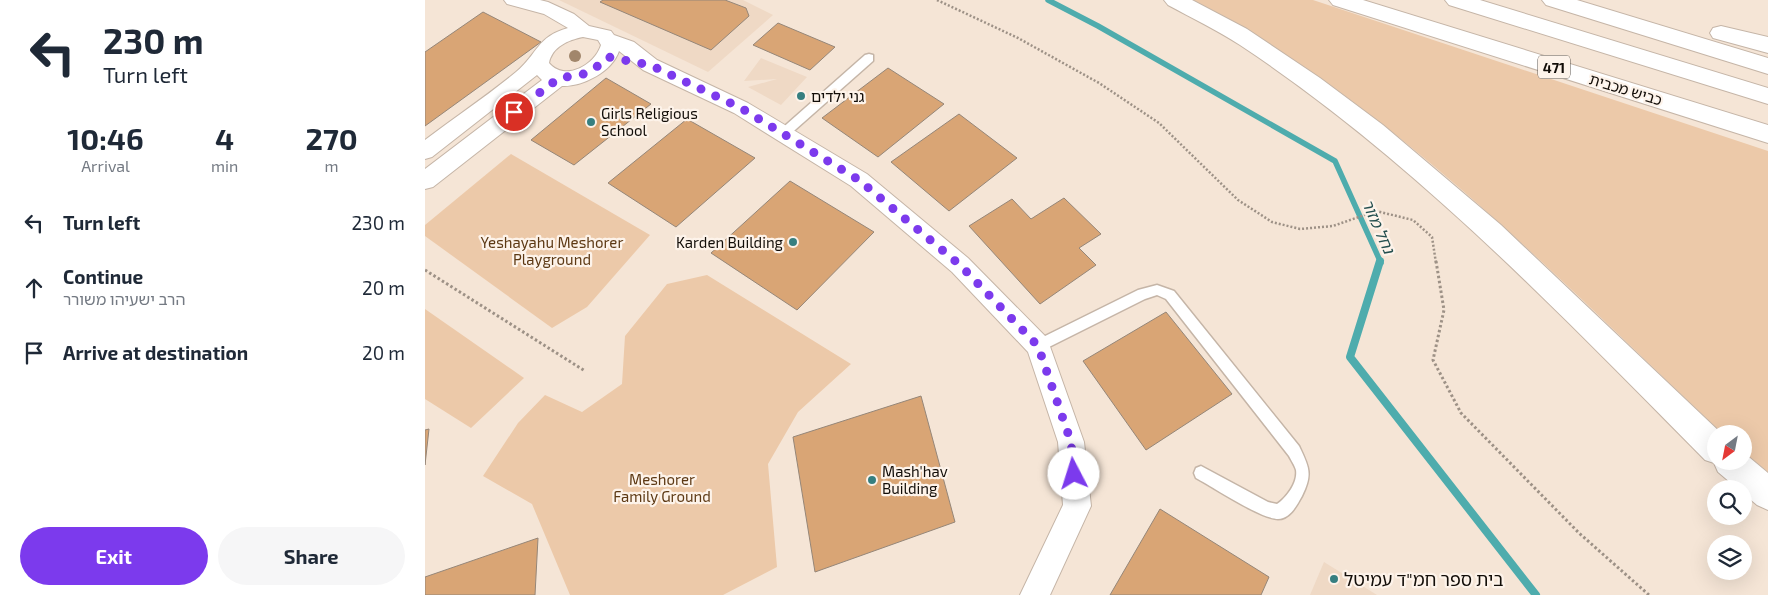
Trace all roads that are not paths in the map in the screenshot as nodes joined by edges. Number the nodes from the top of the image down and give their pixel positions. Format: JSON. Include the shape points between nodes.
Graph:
{"nodes":[{"id":1,"x":512,"y":0,"type":"edge"},
{"id":2,"x":1175,"y":0,"type":"edge"},
{"id":3,"x":1340,"y":0,"type":"edge"},
{"id":4,"x":1456,"y":0,"type":"edge"},
{"id":5,"x":1553,"y":0,"type":"edge"},
{"id":6,"x":1599,"y":0,"type":"edge"},
{"id":7,"x":583,"y":31,"type":"junction"},
{"id":8,"x":554,"y":41,"type":"junction"},
{"id":9,"x":1768,"y":45,"type":"edge"},
{"id":10,"x":609,"y":48,"type":"junction"},
{"id":11,"x":869,"y":58,"type":"dead end"},
{"id":12,"x":539,"y":59,"type":"junction"},
{"id":13,"x":1768,"y":66,"type":"edge"},
{"id":14,"x":559,"y":78,"type":"junction"},
{"id":15,"x":1768,"y":96,"type":"edge"},
{"id":16,"x":783,"y":134,"type":"junction"},
{"id":17,"x":1768,"y":134,"type":"edge"},
{"id":18,"x":425,"y":151,"type":"edge"},
{"id":19,"x":425,"y":181,"type":"edge"},
{"id":20,"x":1038,"y":346,"type":"junction"},
{"id":21,"x":1707,"y":440,"type":"edge"},
{"id":22,"x":1740,"y":470,"type":"edge"},
{"id":23,"x":1201,"y":473,"type":"dead end"},
{"id":24,"x":1768,"y":494,"type":"edge"},
{"id":25,"x":1035,"y":595,"type":"edge"}],
"edges":[{"from":1,"to":7,"type":"street","via":[[540,5],[571,19]]},
{"from":1,"to":8,"type":"street","via":[[549,26]]},
{"from":2,"to":21,"type":"highway","via":[[1247,40],[1375,131],[1519,257]]},
{"from":3,"to":17,"type":"highway","name":"כביש מכבית","number":"471"},
{"from":4,"to":15,"type":"highway","number":"471"},
{"from":5,"to":13,"type":"highway"},
{"from":6,"to":9,"type":"highway"},
{"from":7,"to":8,"type":"street"},
{"from":7,"to":10,"type":"street","via":[[604,35]]},
{"from":8,"to":12,"type":"street"},
{"from":10,"to":14,"type":"street","via":[[602,64],[587,73]]},
{"from":10,"to":16,"type":"street","via":[[741,108]]},
{"from":11,"to":16,"type":"lane"},
{"from":12,"to":14,"type":"street","via":[[545,74]]},
{"from":12,"to":18,"type":"street","via":[[524,76]]},
{"from":14,"to":19,"type":"street"},
{"from":16,"to":20,"type":"street","via":[[859,180],[960,265]]},
{"from":20,"to":23,"type":"lane","via":[[1141,294],[1157,290],[1171,295],[1294,451],[1303,470],[1301,483],[1290,504],[1279,512],[1266,509]]},
{"from":20,"to":25,"type":"street","via":[[1071,442],[1077,506]]},
{"from":22,"to":24,"type":"highway"}]}
